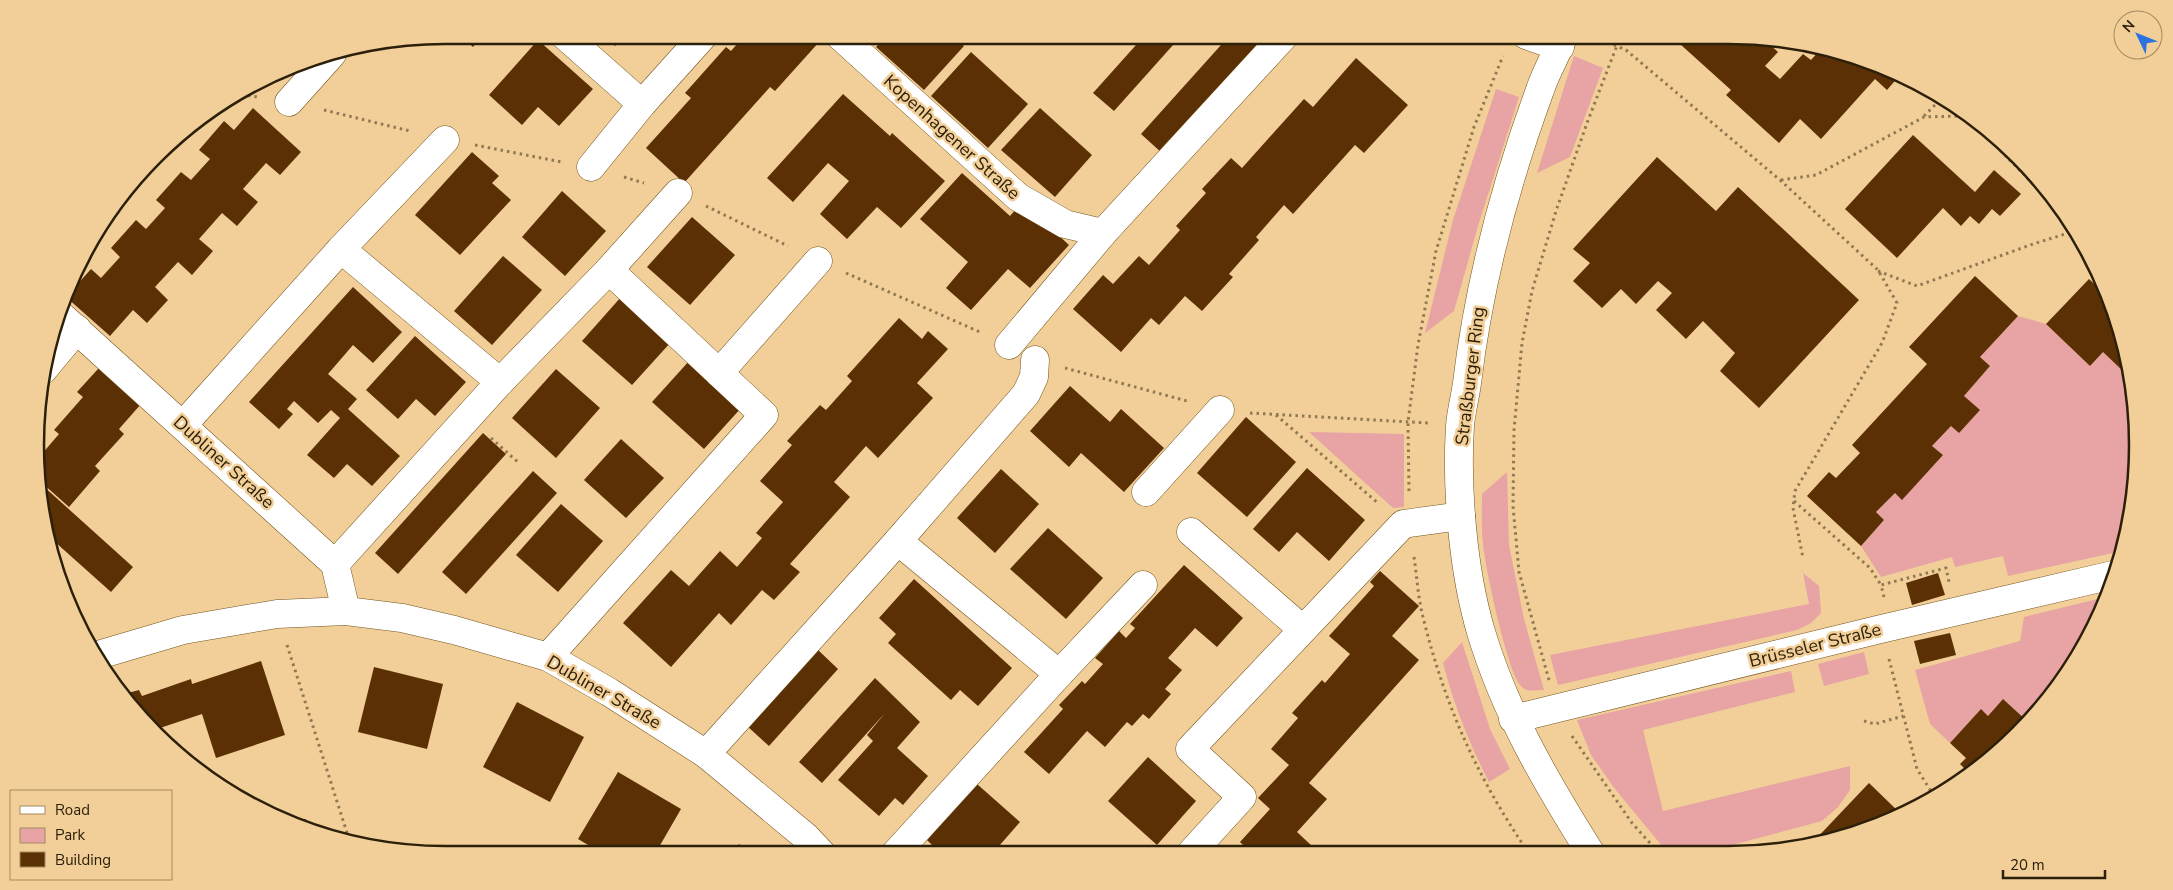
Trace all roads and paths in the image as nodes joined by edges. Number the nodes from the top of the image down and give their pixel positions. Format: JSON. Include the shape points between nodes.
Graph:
{"nodes":[{"id":1,"x":574,"y":44,"type":"edge"},
{"id":2,"x":696,"y":44,"type":"edge"},
{"id":3,"x":849,"y":44,"type":"edge"},
{"id":4,"x":1277,"y":44,"type":"edge"},
{"id":5,"x":1561,"y":44,"type":"edge"},
{"id":6,"x":1612,"y":44,"type":"edge"},
{"id":7,"x":1617,"y":46,"type":"junction"},
{"id":8,"x":325,"y":62,"type":"edge"},
{"id":9,"x":289,"y":102,"type":"dead end"},
{"id":10,"x":1937,"y":103,"type":"edge"},
{"id":11,"x":642,"y":104,"type":"junction"},
{"id":12,"x":1958,"y":116,"type":"edge"},
{"id":13,"x":1924,"y":117,"type":"junction"},
{"id":14,"x":445,"y":140,"type":"dead end"},
{"id":15,"x":1993,"y":143,"type":"edge"},
{"id":16,"x":591,"y":167,"type":"dead end"},
{"id":17,"x":1780,"y":180,"type":"junction"},
{"id":18,"x":2032,"y":182,"type":"edge"},
{"id":19,"x":678,"y":192,"type":"dead end"},
{"id":20,"x":1103,"y":233,"type":"junction"},
{"id":21,"x":2069,"y":233,"type":"edge"},
{"id":22,"x":341,"y":249,"type":"junction"},
{"id":23,"x":818,"y":261,"type":"dead end"},
{"id":24,"x":609,"y":270,"type":"junction"},
{"id":25,"x":1878,"y":270,"type":"junction"},
{"id":26,"x":67,"y":320,"type":"edge"},
{"id":27,"x":57,"y":342,"type":"edge"},
{"id":28,"x":1009,"y":345,"type":"dead end"},
{"id":29,"x":1035,"y":360,"type":"dead end"},
{"id":30,"x":719,"y":373,"type":"junction"},
{"id":31,"x":500,"y":382,"type":"junction"},
{"id":32,"x":1220,"y":410,"type":"dead end"},
{"id":33,"x":1275,"y":415,"type":"dead end"},
{"id":34,"x":468,"y":417,"type":"junction"},
{"id":35,"x":183,"y":425,"type":"junction"},
{"id":36,"x":520,"y":464,"type":"dead end"},
{"id":37,"x":1146,"y":492,"type":"dead end"},
{"id":38,"x":1794,"y":501,"type":"junction"},
{"id":39,"x":1461,"y":516,"type":"junction"},
{"id":40,"x":1403,"y":524,"type":"junction"},
{"id":41,"x":1191,"y":532,"type":"dead end"},
{"id":42,"x":898,"y":542,"type":"junction"},
{"id":43,"x":1803,"y":558,"type":"dead end"},
{"id":44,"x":335,"y":564,"type":"junction"},
{"id":45,"x":2107,"y":576,"type":"edge"},
{"id":46,"x":1143,"y":585,"type":"dead end"},
{"id":47,"x":1881,"y":585,"type":"dead end"},
{"id":48,"x":346,"y":611,"type":"junction"},
{"id":49,"x":277,"y":614,"type":"junction"},
{"id":50,"x":1881,"y":629,"type":"junction"},
{"id":51,"x":1302,"y":630,"type":"junction"},
{"id":52,"x":103,"y":654,"type":"edge"},
{"id":53,"x":548,"y":657,"type":"junction"},
{"id":54,"x":1058,"y":674,"type":"junction"},
{"id":55,"x":1558,"y":708,"type":"junction"},
{"id":56,"x":1903,"y":716,"type":"junction"},
{"id":57,"x":1513,"y":719,"type":"junction"},
{"id":58,"x":1864,"y":721,"type":"dead end"},
{"id":59,"x":706,"y":754,"type":"junction"},
{"id":60,"x":1931,"y":791,"type":"edge"},
{"id":61,"x":348,"y":835,"type":"edge"},
{"id":62,"x":814,"y":846,"type":"edge"},
{"id":63,"x":902,"y":846,"type":"edge"},
{"id":64,"x":1197,"y":846,"type":"edge"},
{"id":65,"x":1586,"y":846,"type":"edge"},
{"id":66,"x":1653,"y":846,"type":"edge"}],
"edges":[{"from":1,"to":11,"type":"street"},
{"from":2,"to":11,"type":"street"},
{"from":3,"to":20,"type":"street","name":"Kopenhagener Straße","via":[[1018,197],[1065,224]]},
{"from":4,"to":20,"type":"street"},
{"from":5,"to":39,"type":"street","name":"Straßburger Ring","via":[[1540,88],[1499,214],[1474,325],[1460,425]]},
{"from":6,"to":7,"type":"path"},
{"from":7,"to":17,"type":"path","via":[[1626,50]]},
{"from":7,"to":55,"type":"path","via":[[1556,211],[1532,291],[1522,343],[1514,430],[1513,506],[1519,572]]},
{"from":8,"to":9,"type":"street"},
{"from":10,"to":13,"type":"path"},
{"from":11,"to":16,"type":"street"},
{"from":12,"to":13,"type":"path"},
{"from":13,"to":17,"type":"path","via":[[1816,175]]},
{"from":14,"to":22,"type":"street"},
{"from":15,"to":18,"type":"path"},
{"from":17,"to":25,"type":"path"},
{"from":19,"to":24,"type":"street"},
{"from":20,"to":28,"type":"street"},
{"from":21,"to":25,"type":"path","via":[[1918,286]]},
{"from":22,"to":31,"type":"street"},
{"from":22,"to":35,"type":"street"},
{"from":23,"to":30,"type":"street"},
{"from":24,"to":30,"type":"street"},
{"from":24,"to":31,"type":"street"},
{"from":25,"to":38,"type":"path","via":[[1897,302],[1882,343],[1795,491]]},
{"from":26,"to":27,"type":"street"},
{"from":26,"to":35,"type":"street","name":"Dubliner Straße"},
{"from":29,"to":42,"type":"street","via":[[1034,377],[1026,394]]},
{"from":30,"to":53,"type":"street","via":[[764,414]]},
{"from":31,"to":34,"type":"street"},
{"from":32,"to":37,"type":"street"},
{"from":33,"to":40,"type":"path"},
{"from":34,"to":36,"type":"path"},
{"from":34,"to":44,"type":"street"},
{"from":35,"to":44,"type":"street","name":"Dubliner Straße"},
{"from":38,"to":43,"type":"path"},
{"from":38,"to":47,"type":"path","via":[[1870,568]]},
{"from":39,"to":40,"type":"street"},
{"from":39,"to":57,"type":"street","name":"Straßburger Ring","via":[[1481,631]]},
{"from":40,"to":51,"type":"street"},
{"from":41,"to":51,"type":"street"},
{"from":42,"to":54,"type":"street"},
{"from":42,"to":59,"type":"street"},
{"from":44,"to":48,"type":"street"},
{"from":45,"to":50,"type":"street","name":"Brüsseler Straße"},
{"from":46,"to":54,"type":"street"},
{"from":48,"to":49,"type":"street","name":"Dubliner Straße"},
{"from":48,"to":53,"type":"street","name":"Dubliner Straße","via":[[402,618]]},
{"from":49,"to":52,"type":"street","name":"Dubliner Straße","via":[[183,630]]},
{"from":49,"to":61,"type":"path"},
{"from":50,"to":55,"type":"street","name":"Brüsseler Straße"},
{"from":50,"to":56,"type":"path"},
{"from":51,"to":64,"type":"street","via":[[1190,749],[1242,797]]},
{"from":53,"to":59,"type":"street","name":"Dubliner Straße"},
{"from":54,"to":63,"type":"street"},
{"from":55,"to":57,"type":"street","name":"Brüsseler Straße"},
{"from":55,"to":66,"type":"path","via":[[1576,743],[1632,823]]},
{"from":56,"to":58,"type":"path","via":[[1875,724]]},
{"from":56,"to":60,"type":"path","via":[[1917,769]]},
{"from":57,"to":65,"type":"street","name":"Straßburger Ring"},
{"from":59,"to":62,"type":"street","name":"Dubliner Straße"}]}
